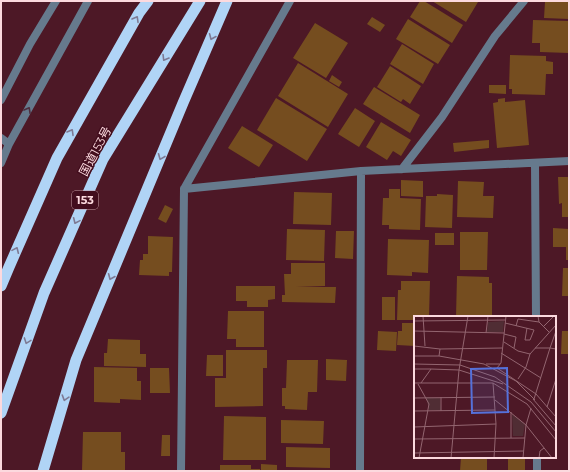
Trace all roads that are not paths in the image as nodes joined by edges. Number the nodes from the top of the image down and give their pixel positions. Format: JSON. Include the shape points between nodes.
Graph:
{"nodes":[{"id":1,"x":56,"y":1,"type":"edge"},
{"id":2,"x":88,"y":1,"type":"edge"},
{"id":3,"x":148,"y":1,"type":"edge"},
{"id":4,"x":200,"y":1,"type":"edge"},
{"id":5,"x":227,"y":1,"type":"edge"},
{"id":6,"x":290,"y":1,"type":"edge"},
{"id":7,"x":524,"y":1,"type":"edge"},
{"id":8,"x":1,"y":100,"type":"edge"},
{"id":9,"x":1,"y":138,"type":"edge"},
{"id":10,"x":9,"y":144,"type":"junction"},
{"id":11,"x":569,"y":161,"type":"edge"},
{"id":12,"x":1,"y":162,"type":"edge"},
{"id":13,"x":535,"y":163,"type":"junction"},
{"id":14,"x":402,"y":169,"type":"junction"},
{"id":15,"x":361,"y":171,"type":"junction"},
{"id":16,"x":184,"y":189,"type":"junction"},
{"id":17,"x":1,"y":286,"type":"edge"},
{"id":18,"x":536,"y":316,"type":"edge"},
{"id":19,"x":1,"y":413,"type":"edge"},
{"id":20,"x":537,"y":458,"type":"edge"},
{"id":21,"x":43,"y":471,"type":"edge"},
{"id":22,"x":181,"y":471,"type":"edge"},
{"id":23,"x":360,"y":471,"type":"edge"},
{"id":24,"x":537,"y":471,"type":"edge"}],
"edges":[{"from":1,"to":8,"type":"street"},
{"from":10,"to":2,"type":"street","one_way":true},
{"from":17,"to":3,"type":"highway","one_way":true,"via":[[56,158]]},
{"from":4,"to":19,"type":"highway","name":"国道153号","number":"153","one_way":true,"via":[[103,159],[44,293]]},
{"from":5,"to":21,"type":"highway","one_way":true,"via":[[76,360]]},
{"from":6,"to":16,"type":"street"},
{"from":7,"to":14,"type":"street","via":[[495,36],[442,117]]},
{"from":9,"to":10,"type":"street"},
{"from":10,"to":12,"type":"street"},
{"from":11,"to":13,"type":"street"},
{"from":13,"to":14,"type":"street"},
{"from":13,"to":18,"type":"street"},
{"from":14,"to":15,"type":"street"},
{"from":15,"to":16,"type":"street"},
{"from":15,"to":23,"type":"street"},
{"from":16,"to":22,"type":"street"},
{"from":20,"to":24,"type":"street"}]}
